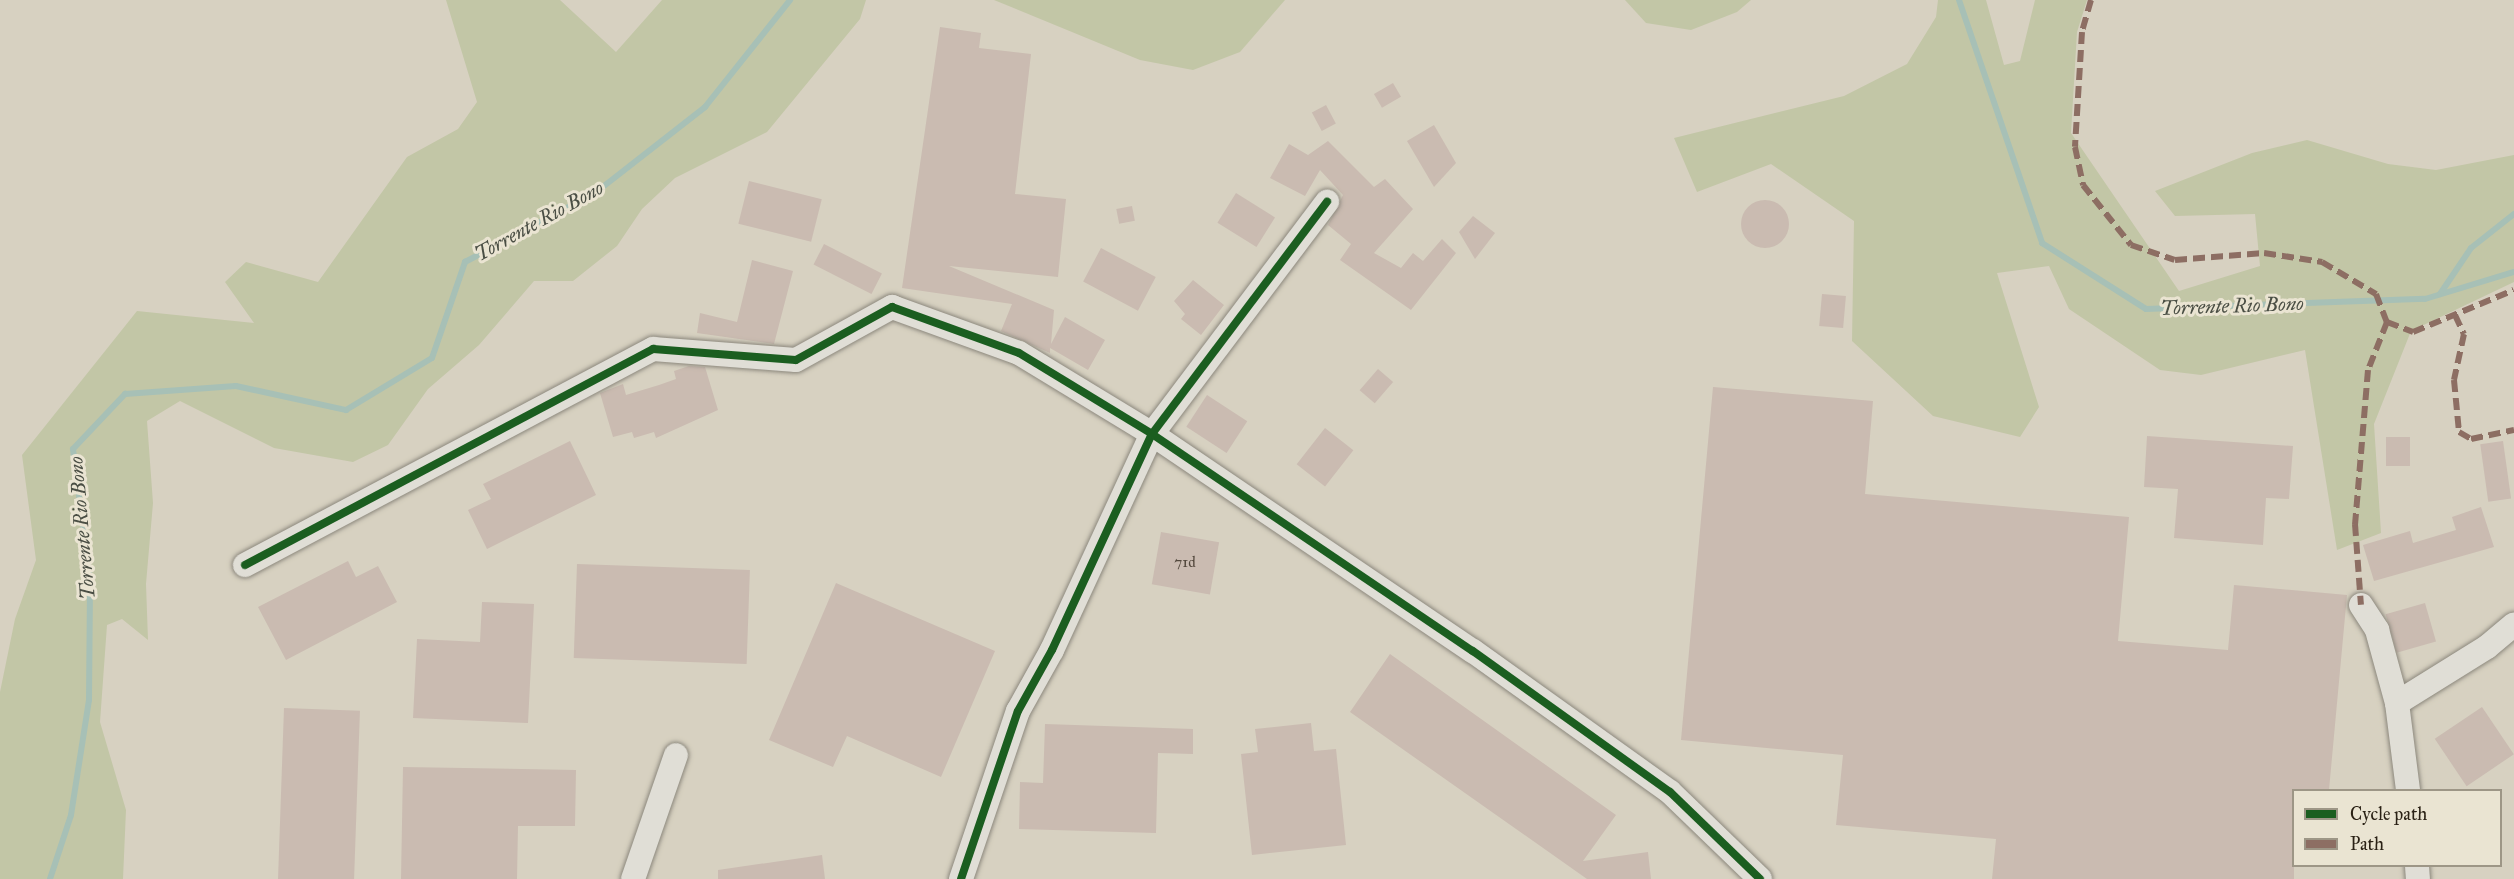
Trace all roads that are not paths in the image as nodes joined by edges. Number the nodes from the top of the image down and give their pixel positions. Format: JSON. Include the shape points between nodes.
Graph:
{"nodes":[{"id":1,"x":1327,"y":202,"type":"dead end"},
{"id":2,"x":1152,"y":434,"type":"junction"},
{"id":3,"x":245,"y":565,"type":"dead end"},
{"id":4,"x":2361,"y":605,"type":"dead end"},
{"id":5,"x":2514,"y":624,"type":"edge"},
{"id":6,"x":2397,"y":703,"type":"junction"},
{"id":7,"x":676,"y":755,"type":"dead end"},
{"id":8,"x":2408,"y":789,"type":"edge"},
{"id":9,"x":633,"y":879,"type":"edge"},
{"id":10,"x":961,"y":879,"type":"edge"},
{"id":11,"x":1760,"y":879,"type":"edge"}],
"edges":[{"from":1,"to":2,"type":"street"},
{"from":2,"to":3,"type":"street","via":[[1019,352],[892,307],[796,360],[653,349]]},
{"from":2,"to":10,"type":"street","via":[[1052,650],[1018,711]]},
{"from":2,"to":11,"type":"street","via":[[1473,651],[1670,792]]},
{"from":4,"to":6,"type":"street","via":[[2377,630]]},
{"from":5,"to":6,"type":"street","via":[[2487,647]]},
{"from":6,"to":8,"type":"street"},
{"from":7,"to":9,"type":"street"}]}
